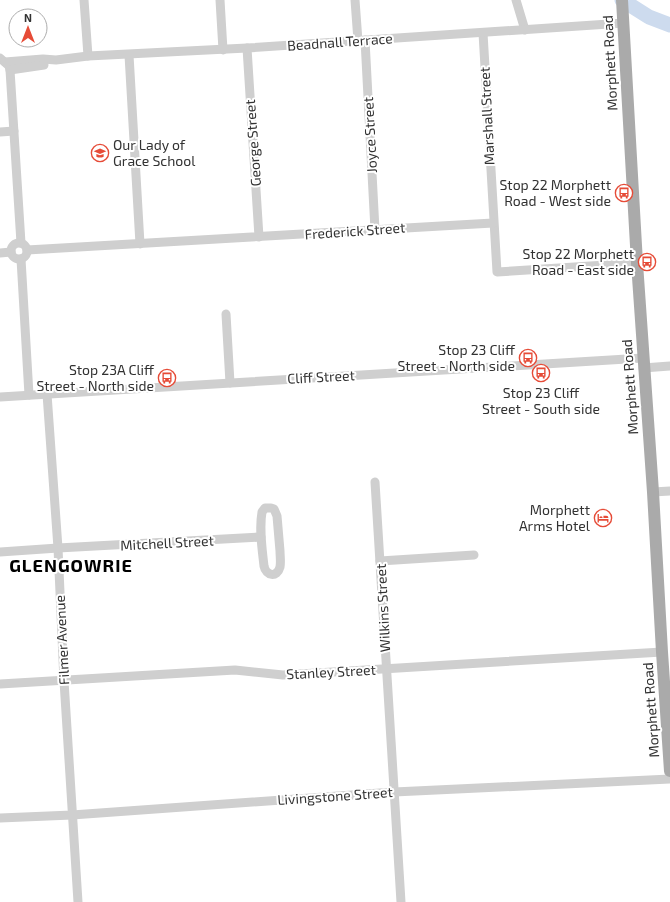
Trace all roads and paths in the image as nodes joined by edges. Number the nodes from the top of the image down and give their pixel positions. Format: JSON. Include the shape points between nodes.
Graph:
{"nodes":[{"id":1,"x":84,"y":0,"type":"edge"},
{"id":2,"x":220,"y":0,"type":"edge"},
{"id":3,"x":356,"y":0,"type":"edge"},
{"id":4,"x":516,"y":0,"type":"edge"},
{"id":5,"x":622,"y":0,"type":"edge"},
{"id":6,"x":623,"y":19,"type":"junction"},
{"id":7,"x":525,"y":30,"type":"junction"},
{"id":8,"x":483,"y":33,"type":"junction"},
{"id":9,"x":361,"y":41,"type":"junction"},
{"id":10,"x":247,"y":48,"type":"junction"},
{"id":11,"x":223,"y":50,"type":"junction"},
{"id":12,"x":129,"y":55,"type":"junction"},
{"id":13,"x":88,"y":56,"type":"junction"},
{"id":14,"x":5,"y":63,"type":"edge"},
{"id":15,"x":14,"y":131,"type":"junction"},
{"id":16,"x":0,"y":132,"type":"edge"},
{"id":17,"x":493,"y":223,"type":"junction"},
{"id":18,"x":375,"y":230,"type":"junction"},
{"id":19,"x":259,"y":237,"type":"junction"},
{"id":20,"x":20,"y":243,"type":"junction"},
{"id":21,"x":140,"y":244,"type":"junction"},
{"id":22,"x":27,"y":250,"type":"junction"},
{"id":23,"x":0,"y":252,"type":"edge"},
{"id":24,"x":12,"y":252,"type":"junction"},
{"id":25,"x":21,"y":259,"type":"junction"},
{"id":26,"x":637,"y":263,"type":"junction"},
{"id":27,"x":226,"y":314,"type":"dead end"},
{"id":28,"x":643,"y":363,"type":"junction"},
{"id":29,"x":670,"y":366,"type":"edge"},
{"id":30,"x":230,"y":383,"type":"junction"},
{"id":31,"x":48,"y":394,"type":"junction"},
{"id":32,"x":29,"y":395,"type":"junction"},
{"id":33,"x":0,"y":397,"type":"edge"},
{"id":34,"x":375,"y":482,"type":"dead end"},
{"id":35,"x":670,"y":491,"type":"edge"},
{"id":36,"x":652,"y":492,"type":"junction"},
{"id":37,"x":261,"y":538,"type":"junction"},
{"id":38,"x":58,"y":548,"type":"junction"},
{"id":39,"x":0,"y":552,"type":"edge"},
{"id":40,"x":474,"y":555,"type":"dead end"},
{"id":41,"x":380,"y":561,"type":"junction"},
{"id":42,"x":662,"y":652,"type":"junction"},
{"id":43,"x":386,"y":668,"type":"junction"},
{"id":44,"x":64,"y":681,"type":"junction"},
{"id":45,"x":0,"y":684,"type":"edge"},
{"id":46,"x":667,"y":692,"type":"edge"},
{"id":47,"x":669,"y":726,"type":"edge"},
{"id":48,"x":670,"y":771,"type":"edge"},
{"id":49,"x":670,"y":779,"type":"edge"},
{"id":50,"x":394,"y":792,"type":"junction"},
{"id":51,"x":72,"y":815,"type":"junction"},
{"id":52,"x":0,"y":818,"type":"edge"},
{"id":53,"x":78,"y":902,"type":"edge"},
{"id":54,"x":401,"y":902,"type":"edge"}],
"edges":[{"from":1,"to":13,"type":"street"},
{"from":2,"to":11,"type":"street"},
{"from":3,"to":9,"type":"street","name":"Joyce Street"},
{"from":4,"to":7,"type":"street"},
{"from":5,"to":6,"type":"main road","name":"Morphett Road"},
{"from":6,"to":7,"type":"street","name":"Beadnall Terrace"},
{"from":6,"to":26,"type":"main road","name":"Morphett Road"},
{"from":7,"to":8,"type":"street","name":"Beadnall Terrace"},
{"from":8,"to":9,"type":"street","name":"Beadnall Terrace"},
{"from":8,"to":17,"type":"street","name":"Marshall Street"},
{"from":9,"to":10,"type":"street","name":"Beadnall Terrace"},
{"from":9,"to":18,"type":"street","name":"Joyce Street"},
{"from":10,"to":11,"type":"street","name":"Beadnall Terrace"},
{"from":10,"to":19,"type":"street","name":"George Street"},
{"from":11,"to":12,"type":"street","name":"Beadnall Terrace"},
{"from":12,"to":13,"type":"street","name":"Beadnall Terrace"},
{"from":12,"to":21,"type":"street"},
{"from":13,"to":14,"type":"street","name":"Beadnall Terrace"},
{"from":14,"to":15,"type":"street"},
{"from":15,"to":16,"type":"street"},
{"from":15,"to":20,"type":"street"},
{"from":17,"to":18,"type":"street","name":"Frederick Street"},
{"from":17,"to":26,"type":"street","via":[[496,272]]},
{"from":18,"to":19,"type":"street","name":"Frederick Street"},
{"from":19,"to":21,"type":"street","name":"Frederick Street"},
{"from":20,"to":22,"type":"street"},
{"from":20,"to":24,"type":"street","via":[[13,246]]},
{"from":21,"to":22,"type":"street","name":"Frederick Street"},
{"from":22,"to":25,"type":"street","via":[[26,256]]},
{"from":23,"to":24,"type":"street"},
{"from":24,"to":25,"type":"street","via":[[14,257]]},
{"from":25,"to":32,"type":"street"},
{"from":26,"to":28,"type":"main road","name":"Morphett Road"},
{"from":27,"to":30,"type":"street"},
{"from":28,"to":29,"type":"street","name":"Cliff Street"},
{"from":28,"to":30,"type":"street","name":"Cliff Street","via":[[589,362]]},
{"from":28,"to":36,"type":"main road","name":"Morphett Road"},
{"from":30,"to":31,"type":"street","name":"Cliff Street"},
{"from":31,"to":32,"type":"street","name":"Cliff Street"},
{"from":31,"to":38,"type":"street","name":"Filmer Avenue"},
{"from":32,"to":33,"type":"street","name":"Cliff Street"},
{"from":34,"to":41,"type":"street","name":"Wilkins Street"},
{"from":35,"to":36,"type":"street"},
{"from":36,"to":42,"type":"main road","name":"Morphett Road"},
{"from":37,"to":37,"type":"street","via":[[262,512],[265,508],[274,509],[277,516],[280,562],[280,568],[275,574],[264,570]]},
{"from":37,"to":38,"type":"street","name":"Mitchell Street"},
{"from":38,"to":39,"type":"street","name":"Mitchell Street"},
{"from":38,"to":44,"type":"street","name":"Filmer Avenue"},
{"from":40,"to":41,"type":"street"},
{"from":41,"to":43,"type":"street","name":"Wilkins Street"},
{"from":42,"to":43,"type":"street","name":"Stanley Street"},
{"from":42,"to":46,"type":"main road","name":"Morphett Road"},
{"from":43,"to":44,"type":"street","name":"Stanley Street","via":[[283,675],[235,670]]},
{"from":43,"to":50,"type":"street","name":"Wilkins Street"},
{"from":44,"to":45,"type":"street","name":"Stanley Street"},
{"from":44,"to":51,"type":"street","name":"Filmer Avenue"},
{"from":46,"to":47,"type":"main road","name":"Morphett Road"},
{"from":47,"to":48,"type":"main road","name":"Morphett Road"},
{"from":49,"to":50,"type":"street","name":"Livingstone Street"},
{"from":50,"to":51,"type":"street","name":"Livingstone Street"},
{"from":50,"to":54,"type":"street","name":"Wilkins Street"},
{"from":51,"to":52,"type":"street","name":"Livingstone Street"},
{"from":51,"to":53,"type":"street","name":"Filmer Avenue"}]}
